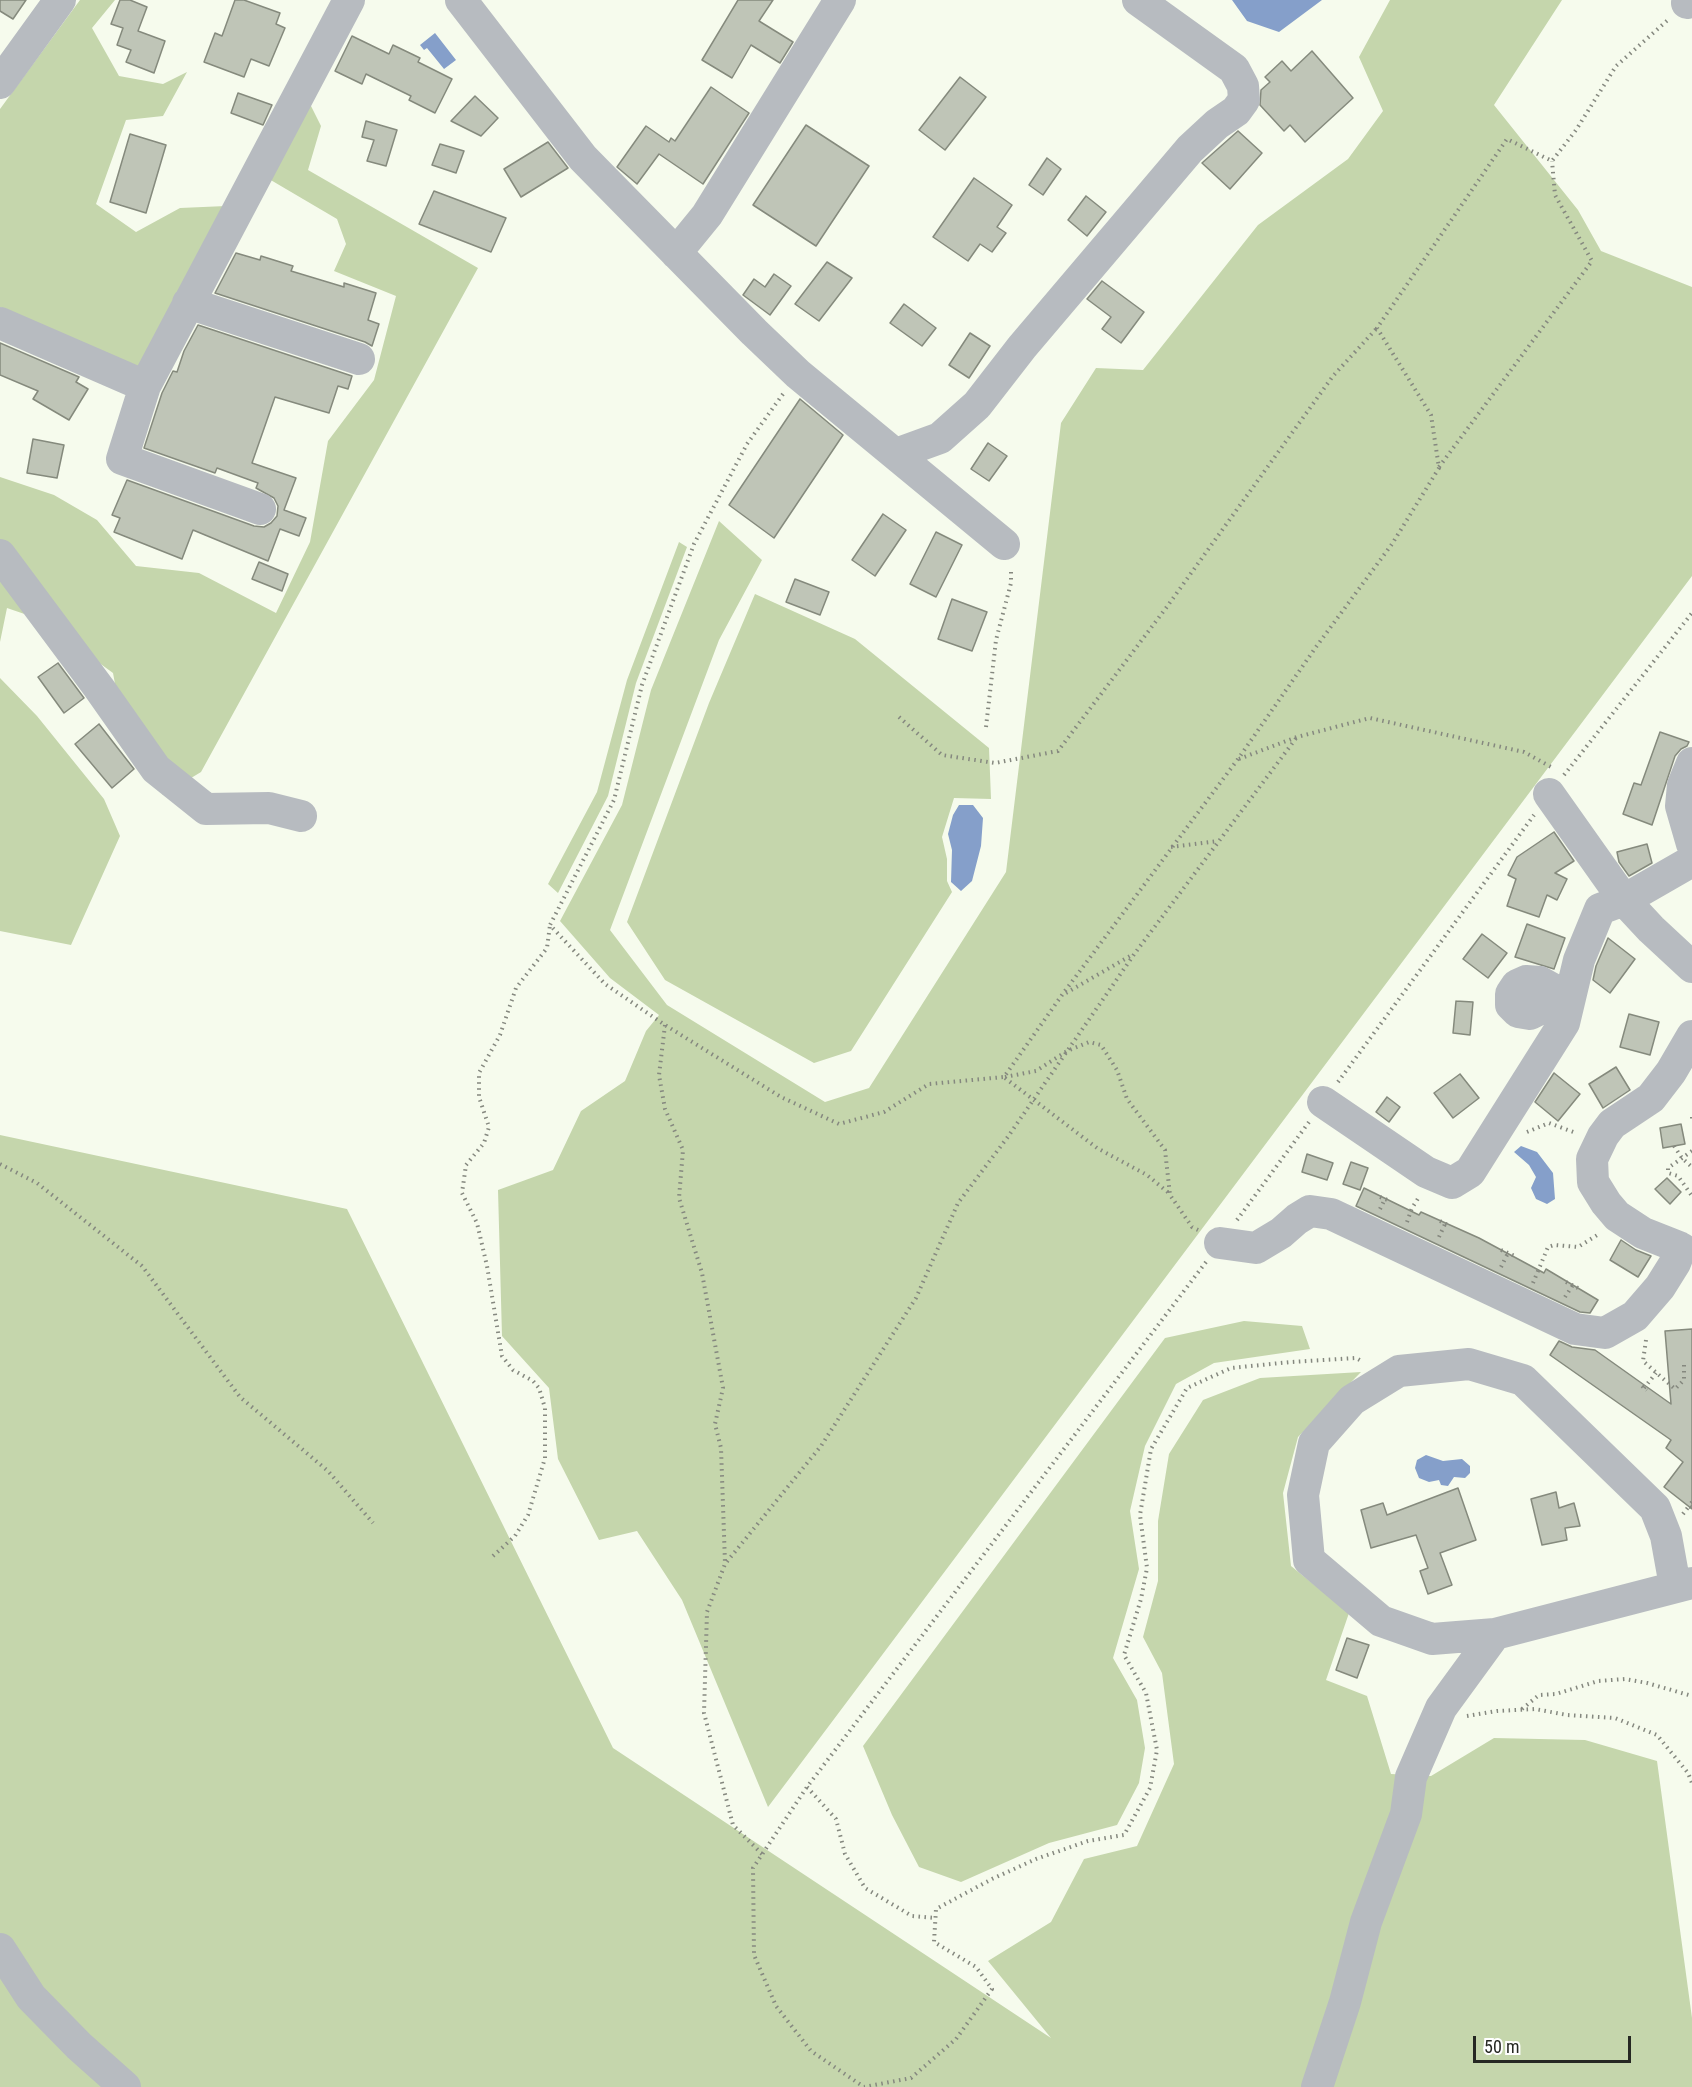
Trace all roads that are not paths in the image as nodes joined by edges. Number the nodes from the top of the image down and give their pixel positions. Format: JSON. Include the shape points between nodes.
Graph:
{"nodes":[{"id":1,"x":60,"y":0,"type":"edge"},
{"id":2,"x":349,"y":0,"type":"edge"},
{"id":3,"x":461,"y":0,"type":"edge"},
{"id":4,"x":840,"y":0,"type":"edge"},
{"id":5,"x":1138,"y":0,"type":"edge"},
{"id":6,"x":4,"y":71,"type":"edge"},
{"id":7,"x":676,"y":253,"type":"junction"},
{"id":8,"x":188,"y":303,"type":"junction"},
{"id":9,"x":0,"y":323,"type":"edge"},
{"id":10,"x":360,"y":359,"type":"dead end"},
{"id":11,"x":145,"y":386,"type":"junction"},
{"id":12,"x":896,"y":454,"type":"junction"},
{"id":13,"x":260,"y":509,"type":"dead end"},
{"id":14,"x":1004,"y":544,"type":"road end"},
{"id":15,"x":0,"y":555,"type":"edge"},
{"id":16,"x":1692,"y":763,"type":"edge"},
{"id":17,"x":1557,"y":784,"type":"road end"},
{"id":18,"x":301,"y":816,"type":"dead end"},
{"id":19,"x":1692,"y":844,"type":"edge"},
{"id":20,"x":1692,"y":861,"type":"edge"},
{"id":21,"x":1624,"y":900,"type":"junction"},
{"id":22,"x":1692,"y":967,"type":"edge"},
{"id":23,"x":1692,"y":1036,"type":"edge"},
{"id":24,"x":1323,"y":1102,"type":"dead end"},
{"id":25,"x":1220,"y":1243,"type":"road end"},
{"id":26,"x":1676,"y":1277,"type":"edge"},
{"id":27,"x":1646,"y":1339,"type":"road end"},
{"id":28,"x":1683,"y":1585,"type":"edge"},
{"id":29,"x":1495,"y":1634,"type":"junction"},
{"id":30,"x":0,"y":1949,"type":"edge"},
{"id":31,"x":126,"y":2087,"type":"edge"},
{"id":32,"x":1317,"y":2087,"type":"edge"}],
"edges":[{"from":1,"to":6,"type":"street"},
{"from":2,"to":8,"type":"street"},
{"from":3,"to":7,"type":"street","via":[[584,158]]},
{"from":4,"to":7,"type":"street","via":[[707,215]]},
{"from":5,"to":12,"type":"street","via":[[1234,69],[1243,86],[1244,100],[1191,149],[977,405],[940,438]]},
{"from":7,"to":12,"type":"street","via":[[798,374]]},
{"from":8,"to":10,"type":"street"},
{"from":8,"to":11,"type":"street"},
{"from":9,"to":11,"type":"street"},
{"from":11,"to":13,"type":"street","via":[[122,459]]},
{"from":12,"to":14,"type":"street"},
{"from":15,"to":18,"type":"street","via":[[156,770],[206,809],[269,808]]},
{"from":16,"to":19,"type":"street","via":[[1683,785],[1681,806]]},
{"from":17,"to":21,"type":"street"},
{"from":20,"to":21,"type":"street"},
{"from":21,"to":22,"type":"street"},
{"from":21,"to":24,"type":"street","via":[[1600,909],[1579,960],[1564,1023],[1470,1172],[1452,1183],[1434,1175]]},
{"from":23,"to":26,"type":"street","via":[[1651,1098],[1612,1124],[1592,1159],[1593,1182],[1617,1216],[1643,1233],[1680,1248]]},
{"from":25,"to":26,"type":"street","via":[[1256,1248],[1310,1211],[1331,1214],[1575,1329],[1605,1333],[1635,1317]]},
{"from":26,"to":27,"type":"street"},
{"from":28,"to":29,"type":"street"},
{"from":28,"to":29,"type":"street","via":[[1655,1509],[1523,1380],[1469,1364],[1399,1371],[1352,1400],[1314,1443],[1303,1495],[1309,1560],[1381,1621],[1432,1639]]},
{"from":29,"to":32,"type":"street","via":[[1441,1708],[1411,1777],[1406,1814],[1366,1922]]},
{"from":30,"to":31,"type":"street","via":[[31,1997]]}]}
